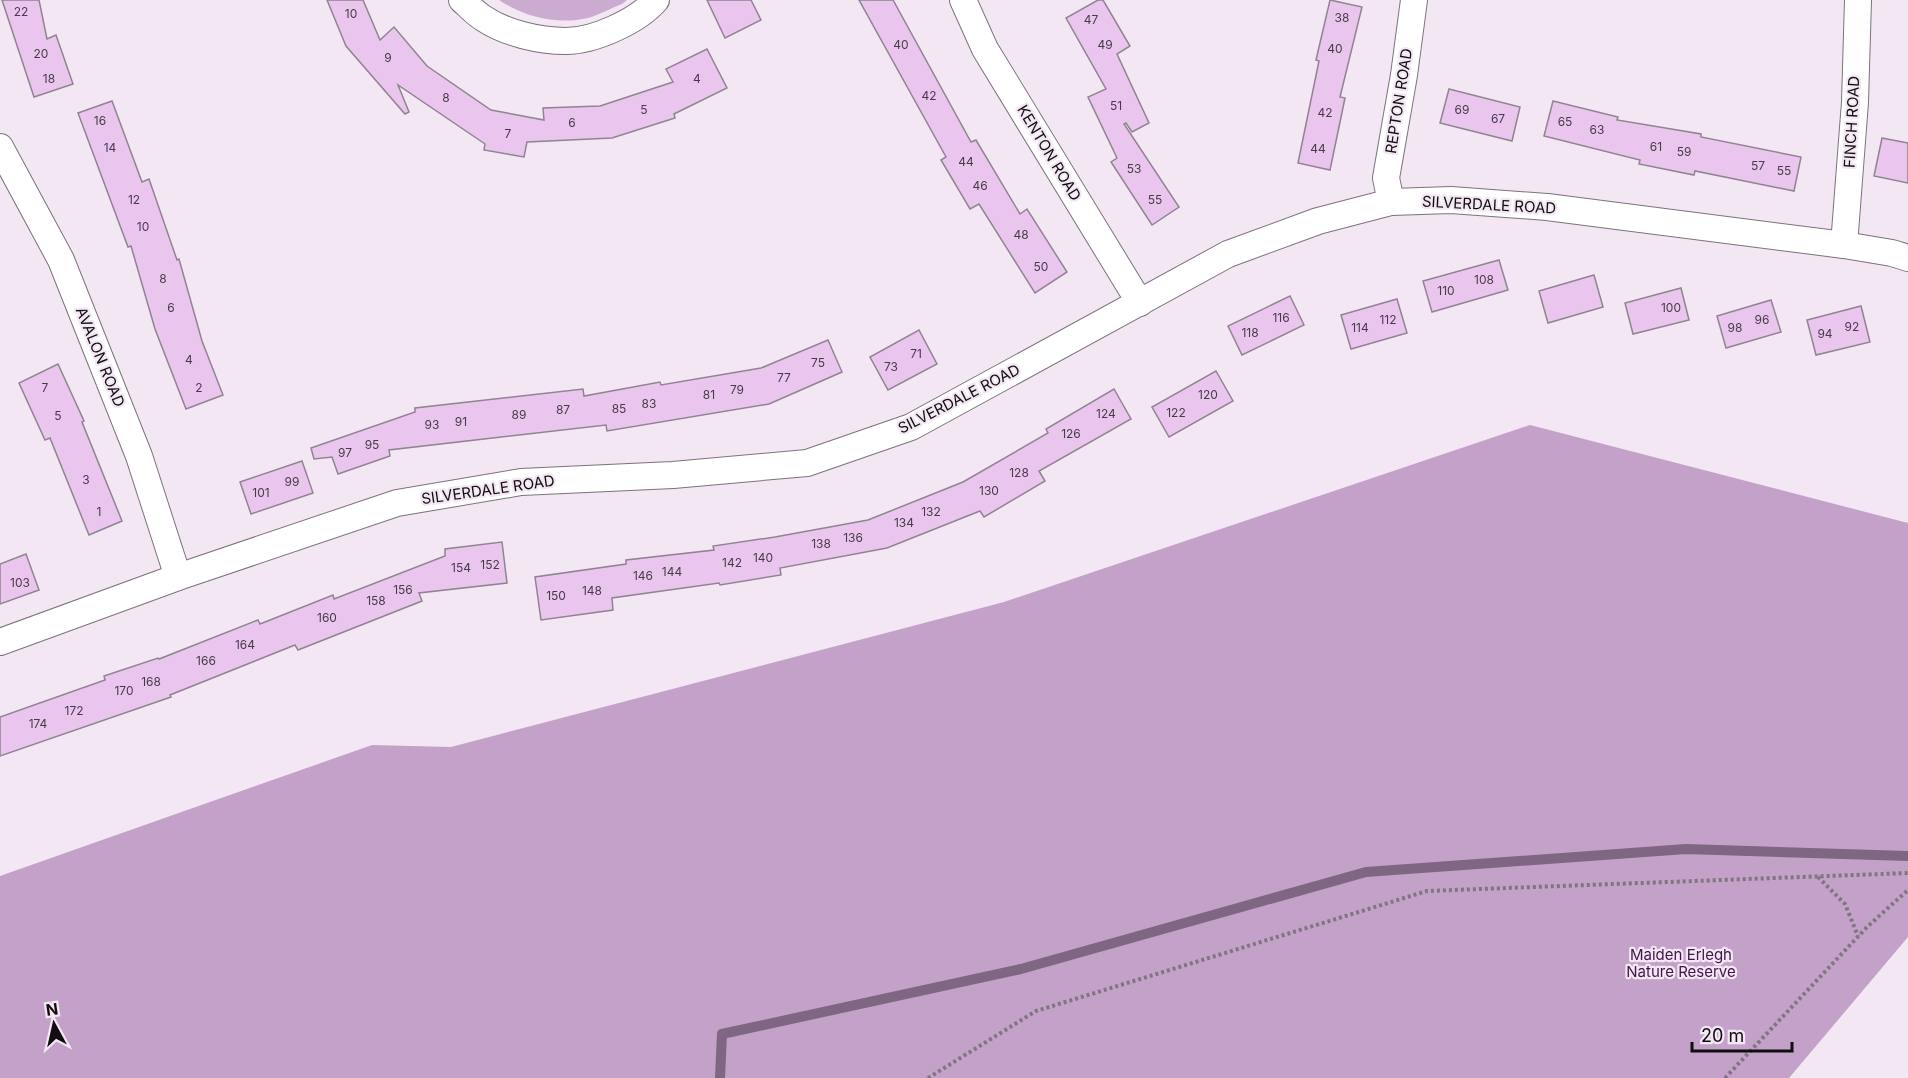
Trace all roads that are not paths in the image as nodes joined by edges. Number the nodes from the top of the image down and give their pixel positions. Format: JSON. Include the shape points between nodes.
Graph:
{"nodes":[{"id":1,"x":462,"y":0,"type":"edge"},
{"id":2,"x":656,"y":0,"type":"edge"},
{"id":3,"x":963,"y":0,"type":"edge"},
{"id":4,"x":1414,"y":0,"type":"edge"},
{"id":5,"x":1858,"y":0,"type":"edge"},
{"id":6,"x":0,"y":147,"type":"edge"},
{"id":7,"x":1391,"y":202,"type":"junction"},
{"id":8,"x":1844,"y":245,"type":"junction"},
{"id":9,"x":1908,"y":258,"type":"edge"},
{"id":10,"x":1140,"y":303,"type":"junction"},
{"id":11,"x":178,"y":577,"type":"junction"},
{"id":12,"x":0,"y":642,"type":"edge"}],
"edges":[{"from":1,"to":2,"type":"street","via":[[483,19],[524,37],[568,41],[611,31]]},
{"from":3,"to":10,"type":"street","name":"KENTON ROAD","via":[[985,49]]},
{"from":4,"to":7,"type":"street","name":"REPTON ROAD","via":[[1386,178]]},
{"from":5,"to":8,"type":"street","name":"FINCH ROAD"},
{"from":6,"to":11,"type":"street","name":"AVALON ROAD","via":[[61,260],[139,456]]},
{"from":7,"to":8,"type":"street","name":"SILVERDALE ROAD","via":[[1450,200],[1547,207]]},
{"from":7,"to":10,"type":"street","name":"SILVERDALE ROAD","via":[[1318,221],[1228,254]]},
{"from":8,"to":9,"type":"street","name":"SILVERDALE ROAD"},
{"from":10,"to":11,"type":"street","name":"SILVERDALE ROAD","via":[[911,427],[807,463],[673,475],[521,482],[397,502]]},
{"from":11,"to":12,"type":"street","name":"SILVERDALE ROAD"}]}
